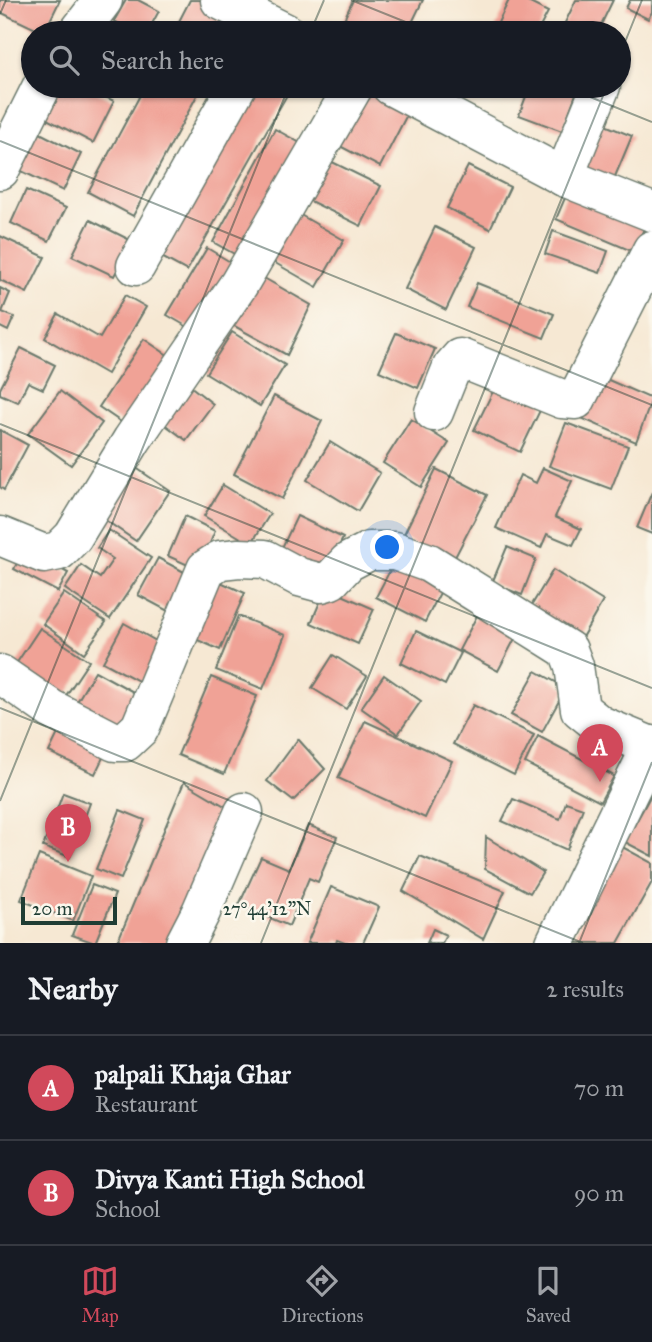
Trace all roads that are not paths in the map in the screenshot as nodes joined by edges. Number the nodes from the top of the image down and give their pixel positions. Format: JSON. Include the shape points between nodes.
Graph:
{"nodes":[{"id":1,"x":103,"y":0,"type":"edge"},
{"id":2,"x":220,"y":0,"type":"edge"},
{"id":3,"x":87,"y":21,"type":"edge"},
{"id":4,"x":257,"y":21,"type":"edge"},
{"id":5,"x":36,"y":98,"type":"edge"},
{"id":6,"x":230,"y":98,"type":"edge"},
{"id":7,"x":347,"y":98,"type":"edge"},
{"id":8,"x":414,"y":98,"type":"edge"},
{"id":9,"x":596,"y":98,"type":"edge"},
{"id":10,"x":0,"y":170,"type":"edge"},
{"id":11,"x":564,"y":177,"type":"junction"},
{"id":12,"x":652,"y":212,"type":"edge"},
{"id":13,"x":652,"y":250,"type":"edge"},
{"id":14,"x":136,"y":266,"type":"dead end"},
{"id":15,"x":434,"y":412,"type":"dead end"},
{"id":16,"x":0,"y":536,"type":"edge"},
{"id":17,"x":0,"y":674,"type":"edge"},
{"id":18,"x":652,"y":745,"type":"edge"},
{"id":19,"x":244,"y":812,"type":"dead end"},
{"id":20,"x":185,"y":943,"type":"edge"},
{"id":21,"x":555,"y":943,"type":"edge"}],
"edges":[{"from":1,"to":3,"type":"street"},
{"from":2,"to":4,"type":"street"},
{"from":5,"to":10,"type":"street"},
{"from":6,"to":14,"type":"street"},
{"from":7,"to":16,"type":"street","via":[[239,284],[132,440],[73,537],[59,551],[44,554]]},
{"from":8,"to":11,"type":"street"},
{"from":9,"to":11,"type":"street"},
{"from":11,"to":12,"type":"street"},
{"from":13,"to":15,"type":"street","via":[[576,400],[562,399],[460,358]]},
{"from":17,"to":18,"type":"street","via":[[51,709],[115,742],[125,742],[140,728],[206,569],[220,560],[265,559],[321,583],[369,551],[395,551],[429,563],[568,650],[580,709],[600,725]]},
{"from":18,"to":21,"type":"street"},
{"from":19,"to":20,"type":"street"}]}
